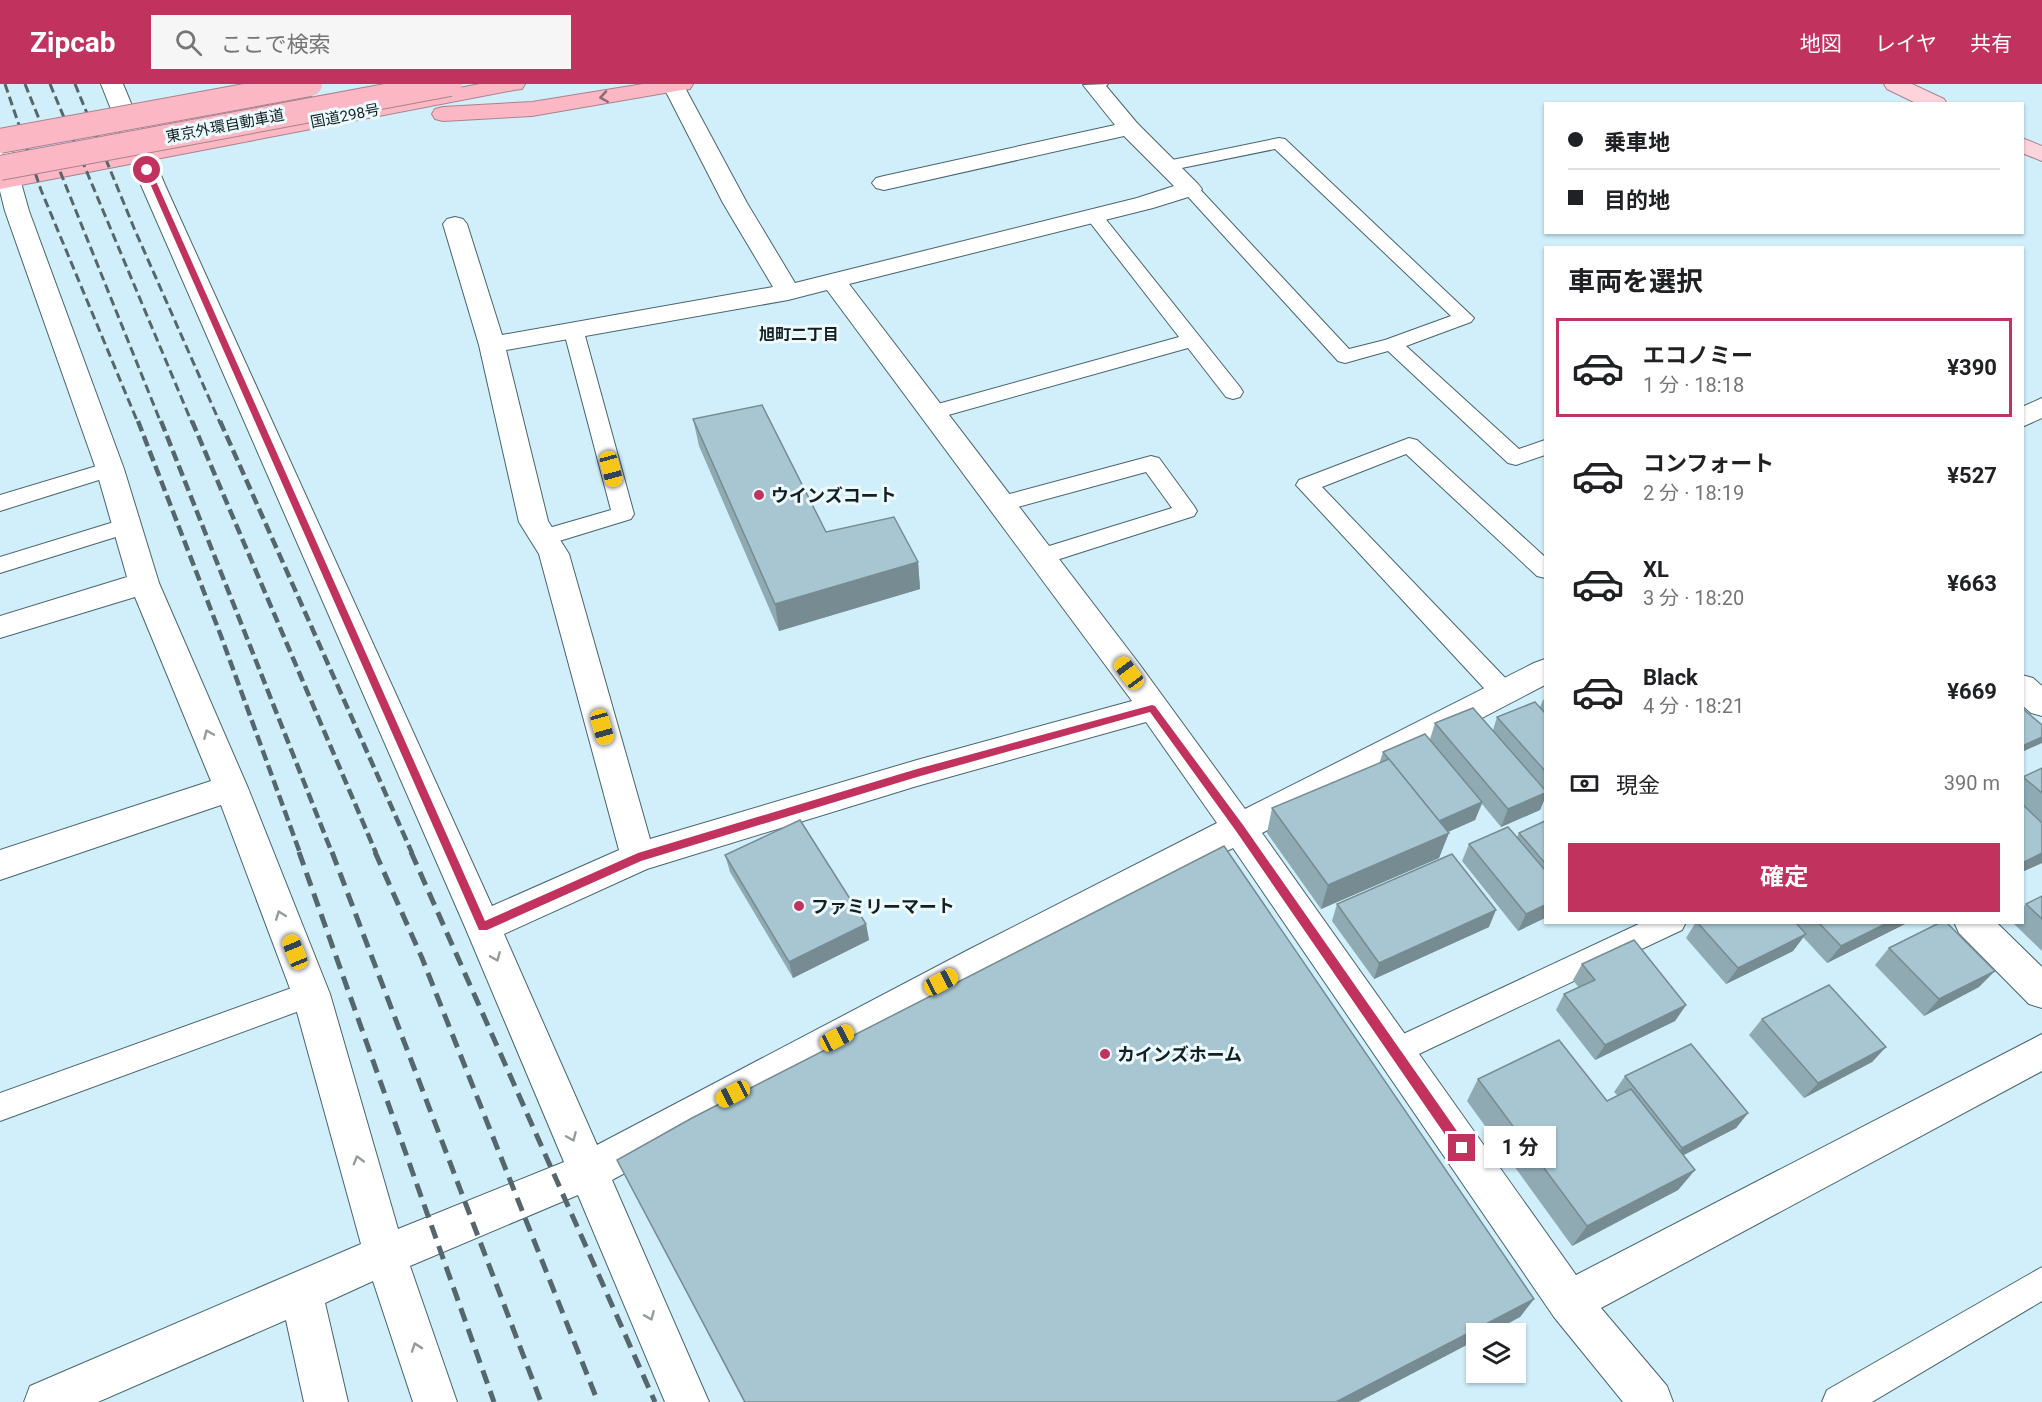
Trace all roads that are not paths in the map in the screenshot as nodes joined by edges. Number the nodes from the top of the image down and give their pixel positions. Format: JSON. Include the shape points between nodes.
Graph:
{"nodes":[{"id":1,"x":112,"y":84,"type":"edge"},
{"id":2,"x":249,"y":84,"type":"edge"},
{"id":3,"x":310,"y":84,"type":"edge"},
{"id":4,"x":450,"y":84,"type":"edge"},
{"id":5,"x":514,"y":84,"type":"edge"},
{"id":6,"x":1097,"y":84,"type":"edge"},
{"id":7,"x":1895,"y":84,"type":"edge"},
{"id":8,"x":678,"y":85,"type":"edge"},
{"id":9,"x":1932,"y":102,"type":"edge"},
{"id":10,"x":123,"y":107,"type":"junction"},
{"id":11,"x":351,"y":115,"type":"junction"},
{"id":12,"x":1129,"y":128,"type":"junction"},
{"id":13,"x":0,"y":130,"type":"edge"},
{"id":14,"x":0,"y":141,"type":"edge"},
{"id":15,"x":2024,"y":146,"type":"edge"},
{"id":16,"x":0,"y":147,"type":"edge"},
{"id":17,"x":2042,"y":154,"type":"edge"},
{"id":18,"x":141,"y":155,"type":"junction"},
{"id":19,"x":1167,"y":166,"type":"junction"},
{"id":20,"x":3,"y":177,"type":"edge"},
{"id":21,"x":884,"y":183,"type":"dead end"},
{"id":22,"x":1190,"y":189,"type":"junction"},
{"id":23,"x":1094,"y":216,"type":"junction"},
{"id":24,"x":455,"y":224,"type":"dead end"},
{"id":25,"x":834,"y":282,"type":"junction"},
{"id":26,"x":788,"y":292,"type":"junction"},
{"id":27,"x":574,"y":332,"type":"junction"},
{"id":28,"x":1193,"y":340,"type":"junction"},
{"id":29,"x":1392,"y":344,"type":"junction"},
{"id":30,"x":492,"y":345,"type":"junction"},
{"id":31,"x":1233,"y":392,"type":"dead end"},
{"id":32,"x":2042,"y":407,"type":"edge"},
{"id":33,"x":934,"y":412,"type":"junction"},
{"id":34,"x":2024,"y":417,"type":"edge"},
{"id":35,"x":1544,"y":447,"type":"edge"},
{"id":36,"x":110,"y":469,"type":"junction"},
{"id":37,"x":0,"y":503,"type":"edge"},
{"id":38,"x":1003,"y":503,"type":"junction"},
{"id":39,"x":127,"y":526,"type":"junction"},
{"id":40,"x":543,"y":538,"type":"junction"},
{"id":41,"x":1041,"y":556,"type":"junction"},
{"id":42,"x":0,"y":565,"type":"edge"},
{"id":43,"x":1544,"y":569,"type":"edge"},
{"id":44,"x":144,"y":583,"type":"junction"},
{"id":45,"x":0,"y":627,"type":"edge"},
{"id":46,"x":1544,"y":672,"type":"edge"},
{"id":47,"x":2024,"y":689,"type":"edge"},
{"id":48,"x":1503,"y":692,"type":"junction"},
{"id":49,"x":2042,"y":704,"type":"edge"},
{"id":50,"x":1152,"y":708,"type":"junction"},
{"id":51,"x":231,"y":788,"type":"junction"},
{"id":52,"x":1239,"y":828,"type":"junction"},
{"id":53,"x":638,"y":857,"type":"junction"},
{"id":54,"x":0,"y":865,"type":"edge"},
{"id":55,"x":1668,"y":924,"type":"edge"},
{"id":56,"x":1974,"y":924,"type":"edge"},
{"id":57,"x":483,"y":927,"type":"junction"},
{"id":58,"x":2042,"y":992,"type":"edge"},
{"id":59,"x":311,"y":993,"type":"junction"},
{"id":60,"x":2042,"y":1051,"type":"edge"},
{"id":61,"x":1394,"y":1052,"type":"junction"},
{"id":62,"x":0,"y":1107,"type":"edge"},
{"id":63,"x":587,"y":1172,"type":"junction"},
{"id":64,"x":385,"y":1255,"type":"junction"},
{"id":65,"x":2042,"y":1283,"type":"edge"},
{"id":66,"x":300,"y":1292,"type":"junction"},
{"id":67,"x":1569,"y":1302,"type":"junction"},
{"id":68,"x":46,"y":1402,"type":"edge"},
{"id":69,"x":326,"y":1402,"type":"edge"},
{"id":70,"x":435,"y":1402,"type":"edge"},
{"id":71,"x":687,"y":1402,"type":"edge"},
{"id":72,"x":1651,"y":1402,"type":"edge"},
{"id":73,"x":1839,"y":1402,"type":"edge"}],
"edges":[{"from":1,"to":10,"type":"street"},
{"from":2,"to":10,"type":"highway"},
{"from":3,"to":14,"type":"highway","name":"東京外環自動車道","bridge":true},
{"from":4,"to":20,"type":"highway","name":"東京外環自動車道","bridge":true},
{"from":5,"to":11,"type":"highway","name":"国道298号"},
{"from":6,"to":12,"type":"street","via":[[1094,85]]},
{"from":7,"to":9,"type":"main road"},
{"from":8,"to":11,"type":"highway","one_way":true,"via":[[532,109]]},
{"from":8,"to":26,"type":"street","via":[[735,203]]},
{"from":10,"to":13,"type":"highway"},
{"from":10,"to":18,"type":"street"},
{"from":11,"to":18,"type":"highway","name":"国道298号"},
{"from":12,"to":19,"type":"street"},
{"from":12,"to":21,"type":"street"},
{"from":15,"to":17,"type":"main road"},
{"from":16,"to":20,"type":"street"},
{"from":18,"to":20,"type":"highway","name":"国道298号"},
{"from":18,"to":57,"type":"street"},
{"from":19,"to":22,"type":"street"},
{"from":19,"to":29,"type":"lane","via":[[1279,143],[1464,318]]},
{"from":20,"to":36,"type":"street"},
{"from":22,"to":23,"type":"street"},
{"from":22,"to":29,"type":"lane","via":[[1345,357]]},
{"from":23,"to":25,"type":"street"},
{"from":23,"to":28,"type":"lane"},
{"from":24,"to":30,"type":"street"},
{"from":25,"to":26,"type":"street"},
{"from":25,"to":33,"type":"street"},
{"from":26,"to":27,"type":"street"},
{"from":27,"to":30,"type":"street"},
{"from":27,"to":40,"type":"lane","via":[[623,514]]},
{"from":28,"to":31,"type":"lane"},
{"from":28,"to":33,"type":"lane"},
{"from":29,"to":35,"type":"lane","via":[[1516,458]]},
{"from":30,"to":40,"type":"street","via":[[534,522]]},
{"from":32,"to":34,"type":"street"},
{"from":33,"to":38,"type":"street"},
{"from":36,"to":37,"type":"lane"},
{"from":36,"to":39,"type":"street"},
{"from":38,"to":41,"type":"street"},
{"from":38,"to":41,"type":"lane","via":[[1151,463],[1186,511]]},
{"from":39,"to":42,"type":"lane"},
{"from":39,"to":44,"type":"street"},
{"from":40,"to":53,"type":"street","via":[[554,554]]},
{"from":41,"to":50,"type":"street"},
{"from":43,"to":48,"type":"lane","via":[[1409,445],[1307,485]]},
{"from":44,"to":45,"type":"street"},
{"from":51,"to":44,"type":"street","one_way":true},
{"from":46,"to":48,"type":"street"},
{"from":47,"to":49,"type":"street"},
{"from":48,"to":52,"type":"street"},
{"from":50,"to":52,"type":"street"},
{"from":50,"to":53,"type":"street"},
{"from":51,"to":54,"type":"street"},
{"from":59,"to":51,"type":"street","one_way":true},
{"from":52,"to":61,"type":"street"},
{"from":52,"to":63,"type":"street"},
{"from":53,"to":57,"type":"street"},
{"from":55,"to":61,"type":"lane"},
{"from":56,"to":58,"type":"street"},
{"from":57,"to":63,"type":"street","one_way":true},
{"from":59,"to":62,"type":"lane"},
{"from":64,"to":59,"type":"street","one_way":true},
{"from":60,"to":67,"type":"street"},
{"from":61,"to":67,"type":"street"},
{"from":63,"to":64,"type":"street"},
{"from":63,"to":71,"type":"street","one_way":true},
{"from":64,"to":66,"type":"street"},
{"from":70,"to":64,"type":"street","one_way":true},
{"from":65,"to":73,"type":"lane"},
{"from":66,"to":68,"type":"street"},
{"from":66,"to":69,"type":"street"},
{"from":67,"to":72,"type":"street"}]}
